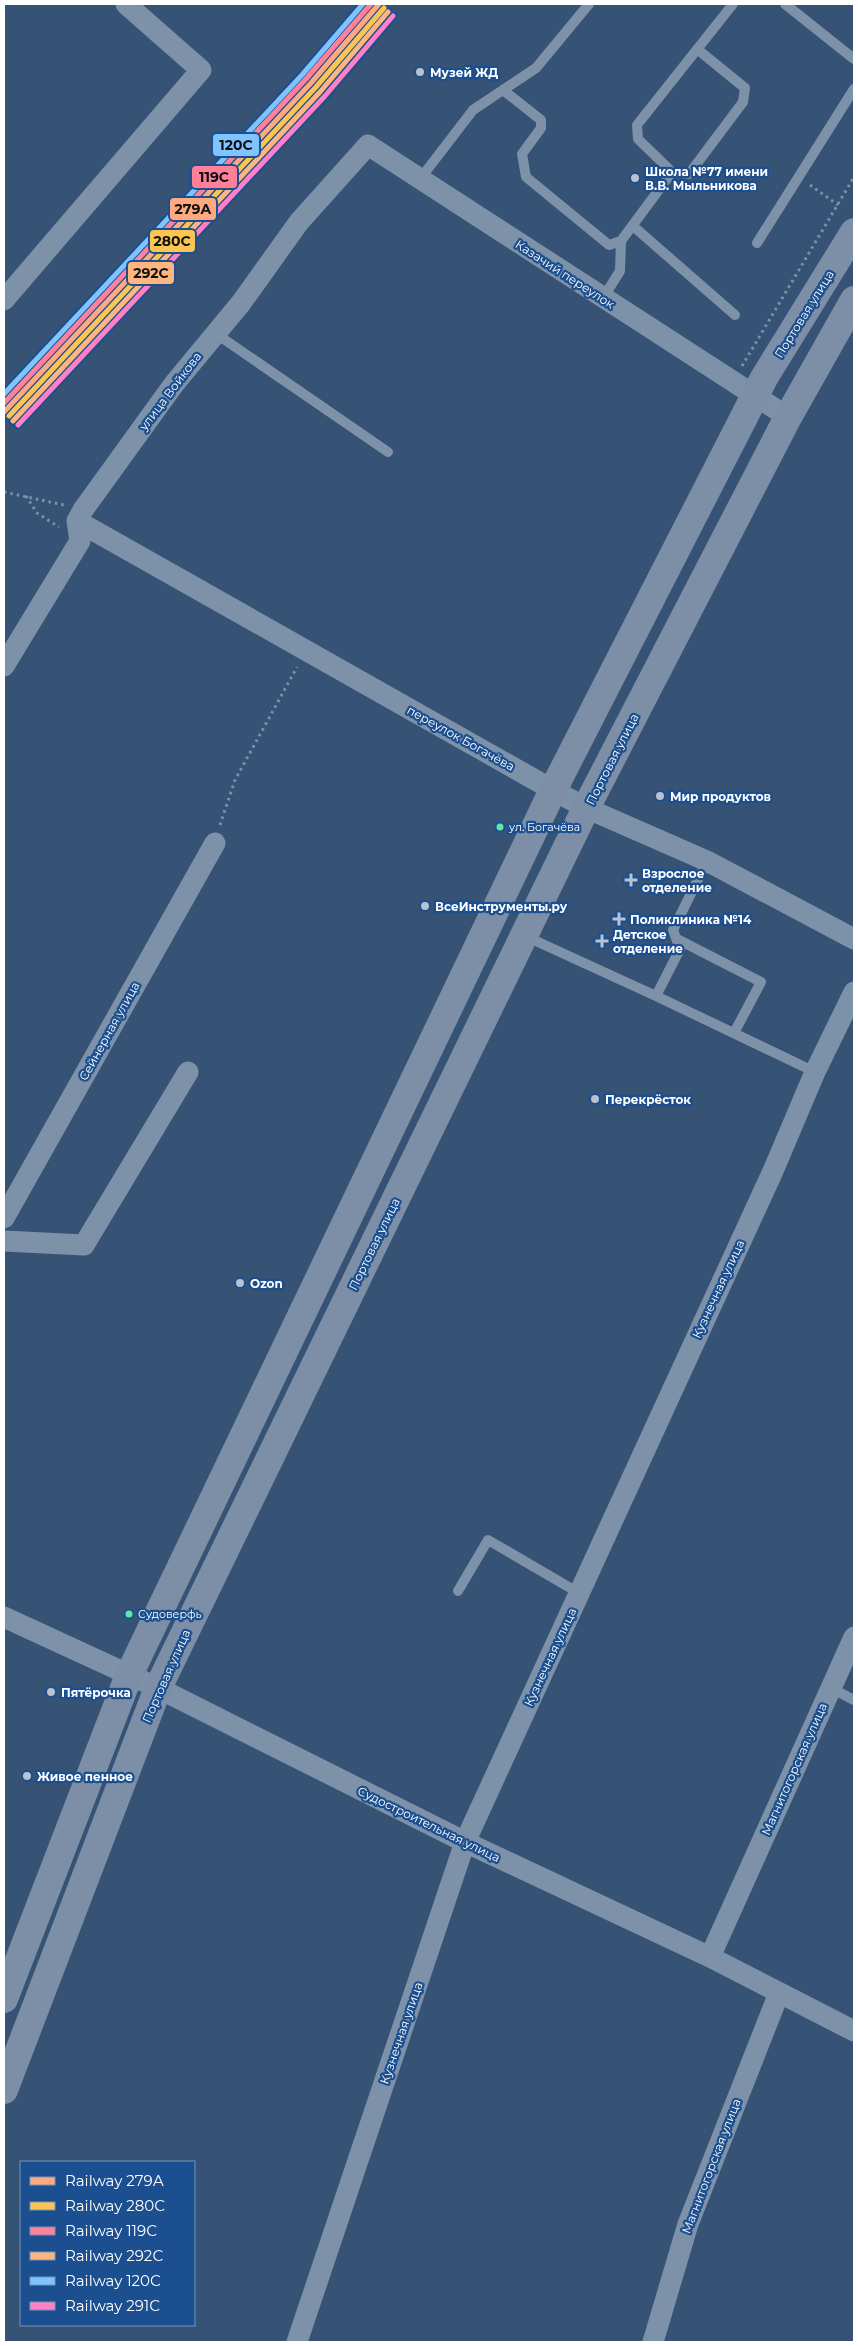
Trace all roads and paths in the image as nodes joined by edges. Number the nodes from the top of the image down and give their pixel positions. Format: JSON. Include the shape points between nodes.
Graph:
{"nodes":[{"id":1,"x":126,"y":4,"type":"edge"},
{"id":2,"x":589,"y":4,"type":"edge"},
{"id":3,"x":732,"y":4,"type":"edge"},
{"id":4,"x":785,"y":4,"type":"edge"},
{"id":5,"x":697,"y":49,"type":"junction"},
{"id":6,"x":854,"y":59,"type":"edge"},
{"id":7,"x":854,"y":89,"type":"edge"},
{"id":8,"x":503,"y":90,"type":"junction"},
{"id":9,"x":377,"y":151,"type":"joint"},
{"id":10,"x":672,"y":172,"type":"junction"},
{"id":11,"x":854,"y":177,"type":"edge"},
{"id":12,"x":798,"y":178,"type":"junction"},
{"id":13,"x":420,"y":179,"type":"junction"},
{"id":14,"x":838,"y":205,"type":"junction"},
{"id":15,"x":633,"y":226,"type":"junction"},
{"id":16,"x":854,"y":232,"type":"edge"},
{"id":17,"x":621,"y":242,"type":"junction"},
{"id":18,"x":757,"y":243,"type":"dead end"},
{"id":19,"x":603,"y":298,"type":"junction"},
{"id":20,"x":4,"y":300,"type":"edge"},
{"id":21,"x":854,"y":300,"type":"edge"},
{"id":22,"x":735,"y":315,"type":"dead end"},
{"id":23,"x":215,"y":333,"type":"junction"},
{"id":24,"x":743,"y":389,"type":"junction"},
{"id":25,"x":788,"y":417,"type":"junction"},
{"id":26,"x":388,"y":452,"type":"dead end"},
{"id":27,"x":4,"y":492,"type":"edge"},
{"id":28,"x":26,"y":496,"type":"junction"},
{"id":29,"x":80,"y":524,"type":"junction"},
{"id":30,"x":306,"y":651,"type":"junction"},
{"id":31,"x":4,"y":666,"type":"edge"},
{"id":32,"x":553,"y":790,"type":"junction"},
{"id":33,"x":586,"y":808,"type":"junction"},
{"id":34,"x":215,"y":843,"type":"joint"},
{"id":35,"x":707,"y":861,"type":"junction"},
{"id":36,"x":524,"y":935,"type":"junction"},
{"id":37,"x":677,"y":939,"type":"junction"},
{"id":38,"x":854,"y":939,"type":"edge"},
{"id":39,"x":854,"y":992,"type":"edge"},
{"id":40,"x":656,"y":996,"type":"junction"},
{"id":41,"x":734,"y":1033,"type":"junction"},
{"id":42,"x":188,"y":1072,"type":"dead end"},
{"id":43,"x":815,"y":1072,"type":"junction"},
{"id":44,"x":4,"y":1218,"type":"edge"},
{"id":45,"x":4,"y":1241,"type":"edge"},
{"id":46,"x":458,"y":1591,"type":"dead end"},
{"id":47,"x":579,"y":1593,"type":"junction"},
{"id":48,"x":4,"y":1616,"type":"edge"},
{"id":49,"x":854,"y":1637,"type":"edge"},
{"id":50,"x":129,"y":1675,"type":"junction"},
{"id":51,"x":158,"y":1688,"type":"junction"},
{"id":52,"x":831,"y":1688,"type":"junction"},
{"id":53,"x":854,"y":1700,"type":"edge"},
{"id":54,"x":465,"y":1842,"type":"junction"},
{"id":55,"x":710,"y":1957,"type":"junction"},
{"id":56,"x":779,"y":1993,"type":"junction"},
{"id":57,"x":4,"y":1999,"type":"edge"},
{"id":58,"x":854,"y":2031,"type":"edge"},
{"id":59,"x":4,"y":2090,"type":"edge"},
{"id":60,"x":297,"y":2342,"type":"edge"},
{"id":61,"x":653,"y":2342,"type":"edge"}],
"edges":[{"from":1,"to":20,"type":"street","via":[[201,70]]},
{"from":2,"to":8,"type":"lane","via":[[536,68]]},
{"from":3,"to":5,"type":"lane"},
{"from":4,"to":6,"type":"lane"},
{"from":5,"to":10,"type":"lane","via":[[637,125],[638,139]]},
{"from":5,"to":10,"type":"lane","via":[[746,88],[743,102],[689,174]]},
{"from":7,"to":12,"type":"lane"},
{"from":8,"to":13,"type":"lane","via":[[473,110]]},
{"from":8,"to":17,"type":"lane","via":[[541,120],[541,128],[522,154],[526,177],[609,245]]},
{"from":9,"to":13,"type":"street","name":"Казачий переулок"},
{"from":9,"to":23,"type":"street","name":"улица Войкова","via":[[368,145],[300,222]]},
{"from":10,"to":15,"type":"lane"},
{"from":11,"to":14,"type":"path"},
{"from":12,"to":14,"type":"path"},
{"from":12,"to":18,"type":"lane"},
{"from":13,"to":19,"type":"street","name":"Казачий переулок"},
{"from":14,"to":24,"type":"path"},
{"from":15,"to":17,"type":"lane"},
{"from":15,"to":22,"type":"lane"},
{"from":16,"to":24,"type":"main road","name":"Портовая улица"},
{"from":17,"to":19,"type":"lane","via":[[620,271]]},
{"from":19,"to":24,"type":"street","name":"Казачий переулок"},
{"from":21,"to":25,"type":"main road","name":"Портовая улица"},
{"from":23,"to":26,"type":"lane"},
{"from":23,"to":29,"type":"street","name":"улица Войкова","via":[[174,384]]},
{"from":24,"to":25,"type":"street"},
{"from":24,"to":32,"type":"main road","name":"Портовая улица"},
{"from":25,"to":33,"type":"main road","name":"Портовая улица"},
{"from":27,"to":28,"type":"path"},
{"from":28,"to":29,"type":"path"},
{"from":28,"to":29,"type":"path","via":[[37,512]]},
{"from":29,"to":30,"type":"street","name":"переулок Богачёва"},
{"from":29,"to":31,"type":"street","name":"улица Войкова"},
{"from":30,"to":32,"type":"street","name":"переулок Богачёва"},
{"from":30,"to":34,"type":"path","via":[[235,780]]},
{"from":32,"to":33,"type":"street","name":"переулок Богачёва"},
{"from":32,"to":50,"type":"main road","name":"Портовая улица"},
{"from":33,"to":35,"type":"street","name":"переулок Богачёва"},
{"from":33,"to":36,"type":"main road","name":"Портовая улица"},
{"from":34,"to":44,"type":"street","name":"Сейнерная улица"},
{"from":35,"to":37,"type":"lane","via":[[673,930]]},
{"from":35,"to":38,"type":"street","name":"переулок Богачёва"},
{"from":36,"to":40,"type":"lane"},
{"from":36,"to":51,"type":"main road","name":"Портовая улица"},
{"from":37,"to":40,"type":"lane","via":[[680,949]]},
{"from":37,"to":41,"type":"lane","via":[[761,982]]},
{"from":39,"to":43,"type":"street","name":"Кузнечная улица"},
{"from":40,"to":41,"type":"lane"},
{"from":41,"to":43,"type":"lane"},
{"from":42,"to":45,"type":"street","via":[[84,1245]]},
{"from":43,"to":47,"type":"street","name":"Кузнечная улица"},
{"from":46,"to":47,"type":"lane","via":[[488,1540]]},
{"from":47,"to":54,"type":"street","name":"Кузнечная улица"},
{"from":48,"to":50,"type":"street","name":"Судостроительная улица"},
{"from":49,"to":52,"type":"street","name":"Магнитогорская улица"},
{"from":50,"to":51,"type":"street","name":"Судостроительная улица"},
{"from":50,"to":57,"type":"main road","name":"Портовая улица"},
{"from":51,"to":54,"type":"street","name":"Судостроительная улица"},
{"from":51,"to":59,"type":"main road","name":"Портовая улица"},
{"from":52,"to":53,"type":"lane"},
{"from":52,"to":55,"type":"street","name":"Магнитогорская улица"},
{"from":54,"to":55,"type":"street","name":"Судостроительная улица"},
{"from":54,"to":60,"type":"street","name":"Кузнечная улица"},
{"from":55,"to":56,"type":"street","name":"Судостроительная улица"},
{"from":56,"to":58,"type":"street","name":"Судостроительная улица"},
{"from":56,"to":61,"type":"street","name":"Магнитогорская улица","via":[[688,2224]]}]}
